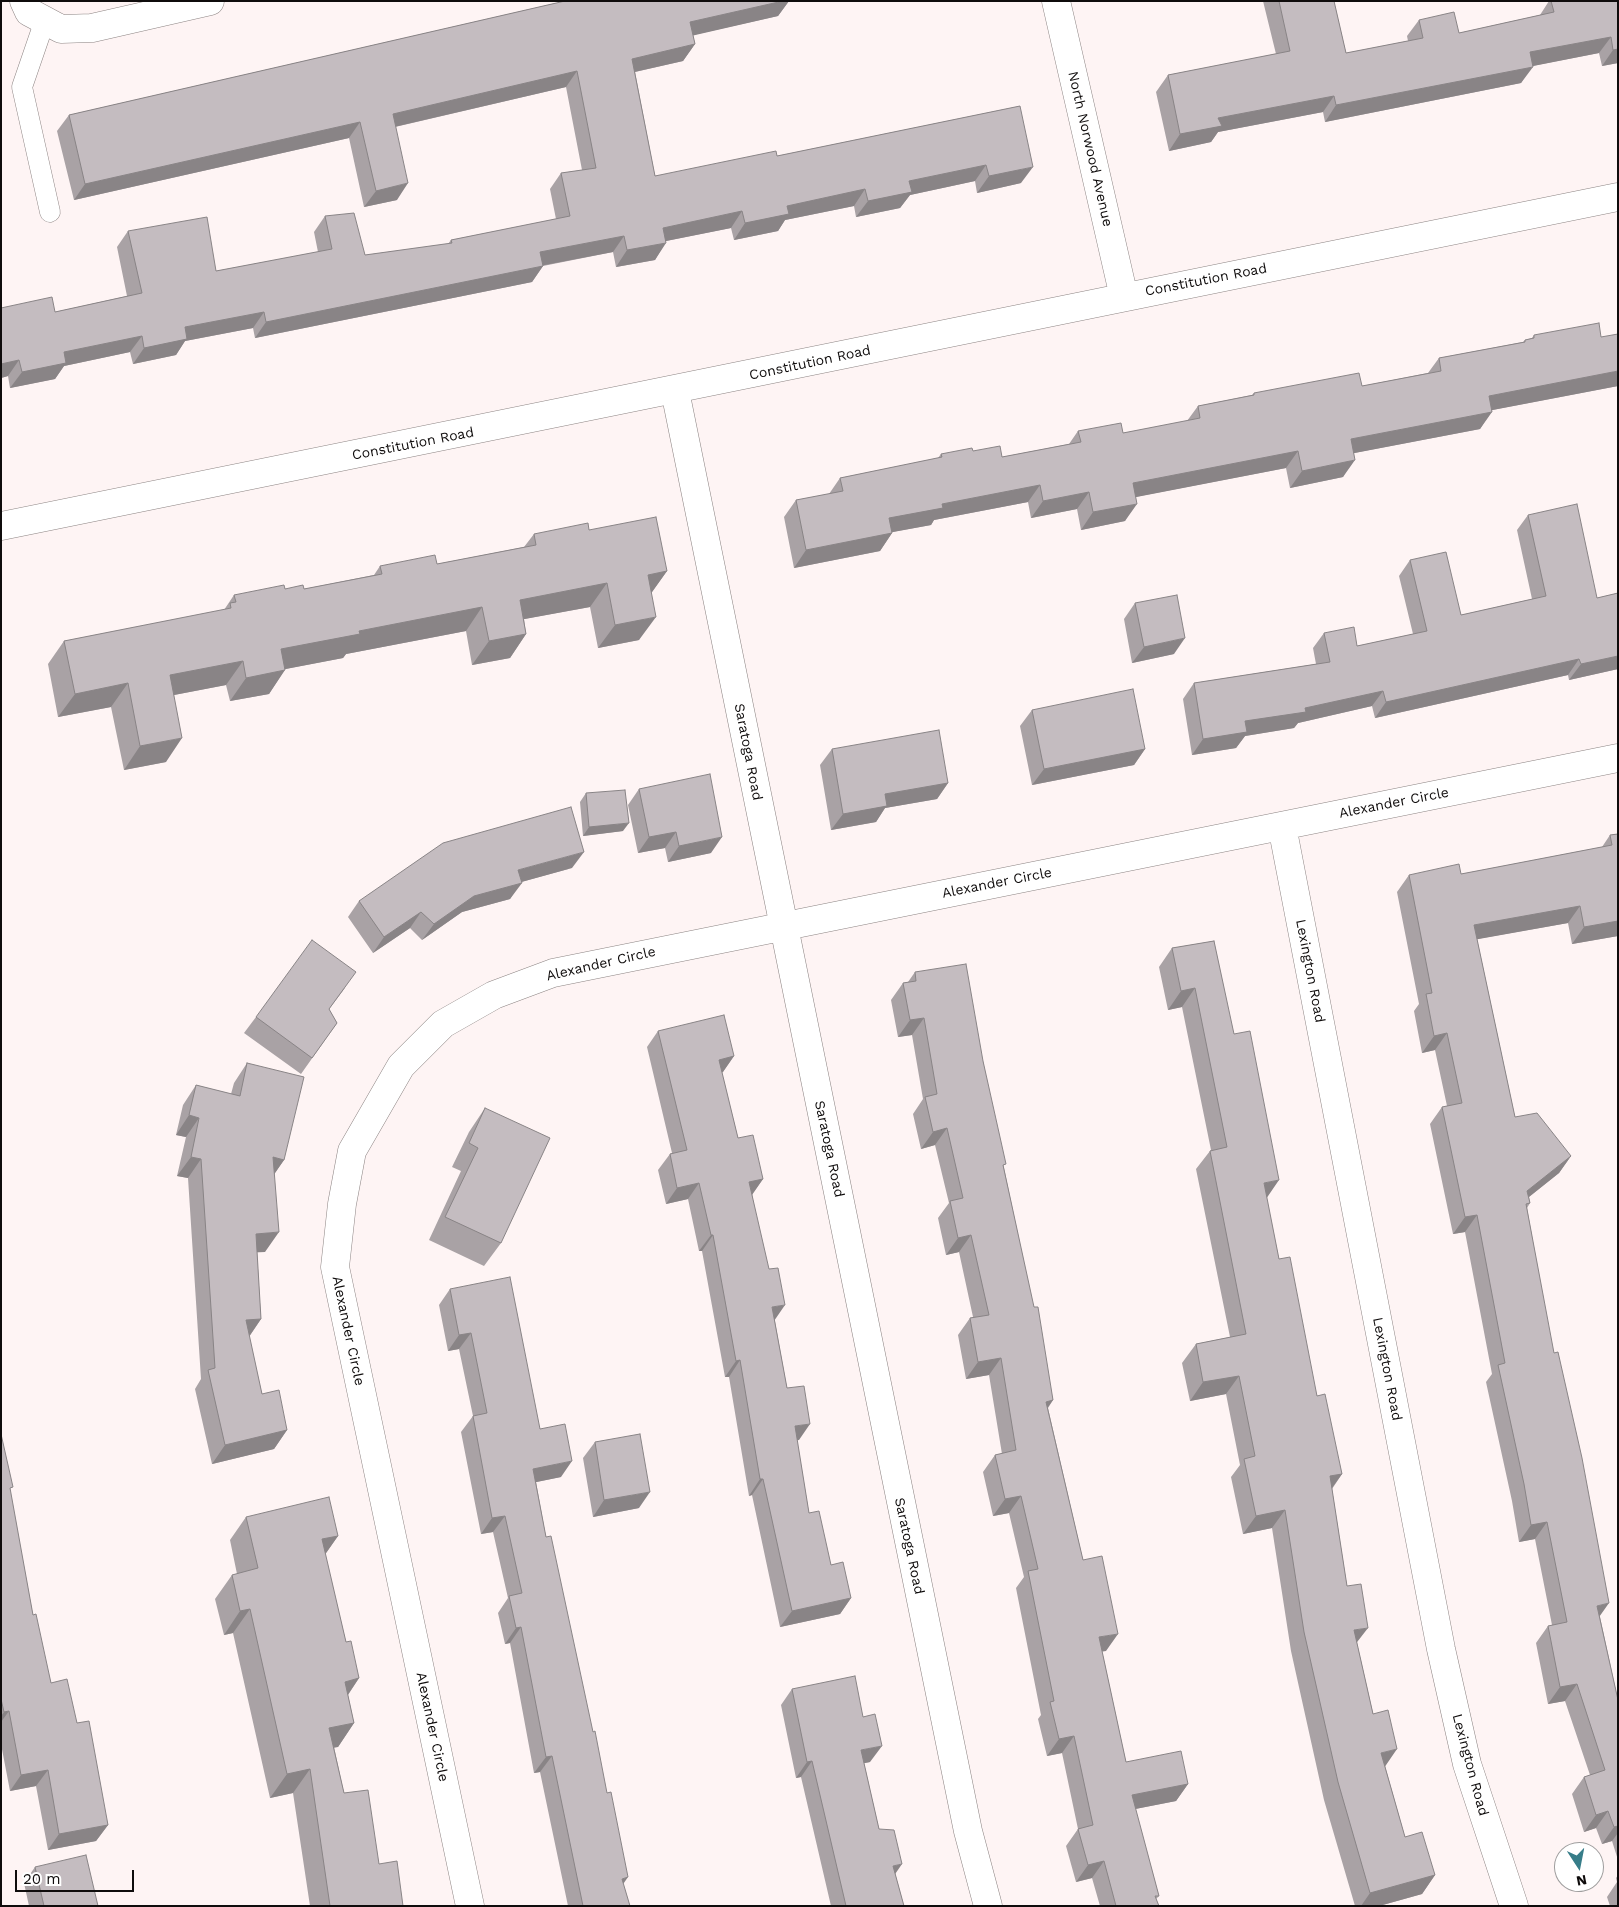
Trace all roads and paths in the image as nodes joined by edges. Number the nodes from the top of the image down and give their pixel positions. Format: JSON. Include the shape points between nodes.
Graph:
{"nodes":[{"id":1,"x":210,"y":1,"type":"edge"},
{"id":2,"x":1056,"y":1,"type":"edge"},
{"id":3,"x":33,"y":11,"type":"edge"},
{"id":4,"x":1618,"y":197,"type":"edge"},
{"id":5,"x":50,"y":212,"type":"dead end"},
{"id":6,"x":1124,"y":297,"type":"junction"},
{"id":7,"x":676,"y":391,"type":"junction"},
{"id":8,"x":1,"y":526,"type":"edge"},
{"id":9,"x":1618,"y":758,"type":"edge"},
{"id":10,"x":1282,"y":826,"type":"junction"},
{"id":11,"x":783,"y":925,"type":"junction"},
{"id":12,"x":470,"y":1906,"type":"edge"},
{"id":13,"x":988,"y":1906,"type":"edge"},
{"id":14,"x":1514,"y":1906,"type":"edge"}],
"edges":[{"from":1,"to":3,"type":"street","via":[[92,28],[61,29]]},
{"from":2,"to":6,"type":"street","name":"North Norwood Avenue"},
{"from":3,"to":5,"type":"lane","via":[[22,88]]},
{"from":4,"to":6,"type":"street","name":"Constitution Road"},
{"from":6,"to":7,"type":"street","name":"Constitution Road"},
{"from":7,"to":8,"type":"street","name":"Constitution Road"},
{"from":7,"to":11,"type":"street","name":"Saratoga Road"},
{"from":9,"to":10,"type":"street","name":"Alexander Circle"},
{"from":10,"to":11,"type":"street","name":"Alexander Circle"},
{"from":10,"to":14,"type":"street","name":"Lexington Road","via":[[1441,1649],[1467,1764]]},
{"from":11,"to":12,"type":"street","name":"Alexander Circle","via":[[553,973],[494,995],[443,1024],[401,1066],[352,1151],[335,1267]]},
{"from":11,"to":13,"type":"street","name":"Saratoga Road","via":[[968,1831]]}]}
